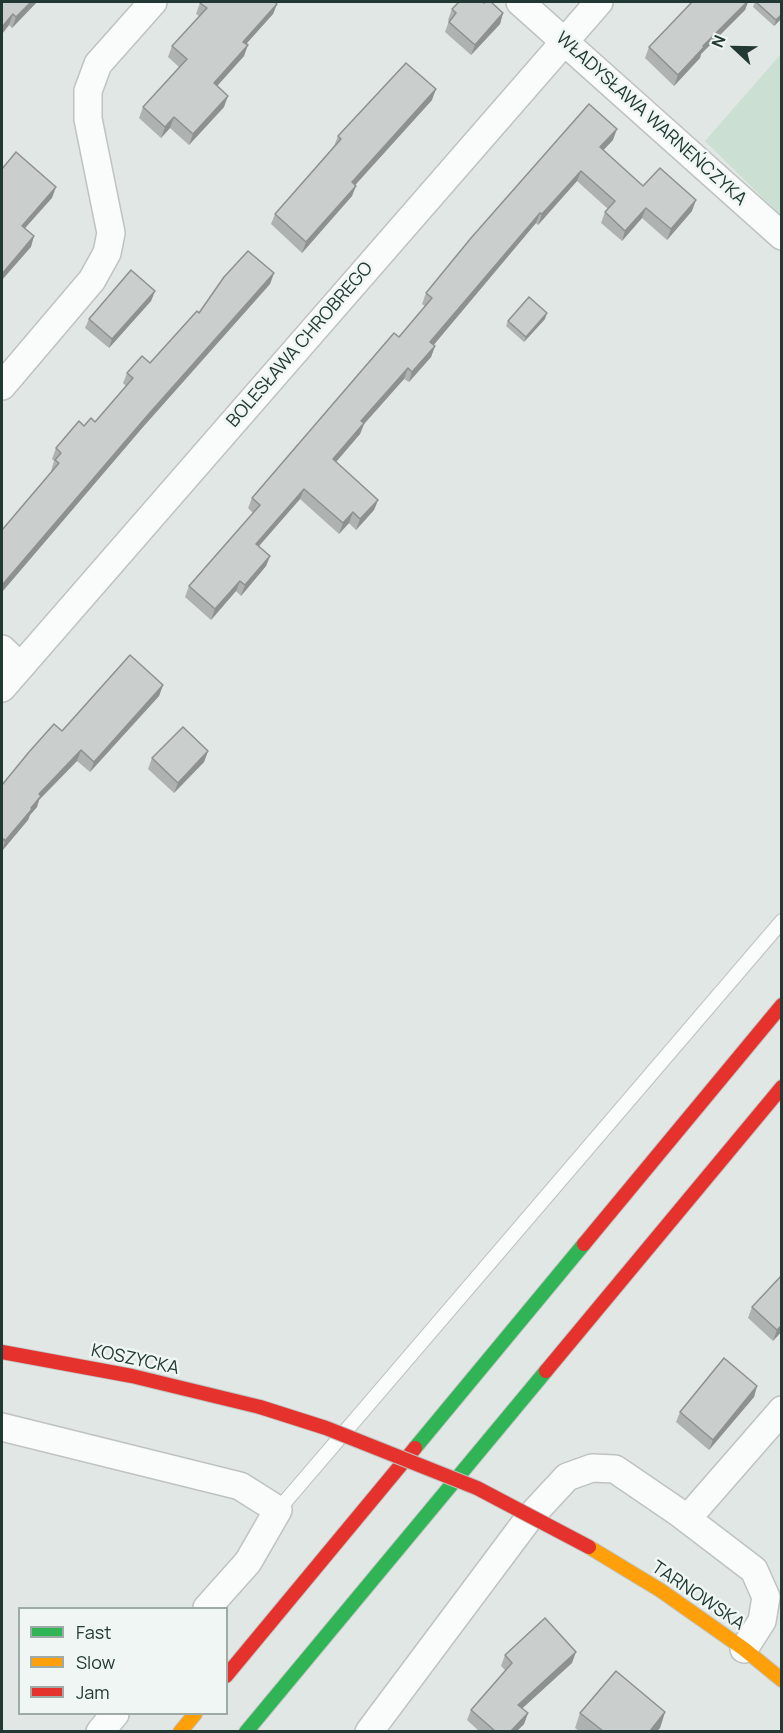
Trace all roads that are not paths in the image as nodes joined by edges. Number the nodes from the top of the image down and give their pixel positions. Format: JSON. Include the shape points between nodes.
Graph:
{"nodes":[{"id":1,"x":153,"y":2,"type":"edge"},
{"id":2,"x":520,"y":2,"type":"edge"},
{"id":3,"x":599,"y":2,"type":"edge"},
{"id":4,"x":565,"y":40,"type":"junction"},
{"id":5,"x":782,"y":236,"type":"edge"},
{"id":6,"x":2,"y":386,"type":"edge"},
{"id":7,"x":11,"y":658,"type":"edge"},
{"id":8,"x":2,"y":688,"type":"edge"},
{"id":9,"x":782,"y":921,"type":"edge"},
{"id":10,"x":782,"y":1005,"type":"edge"},
{"id":11,"x":782,"y":1087,"type":"edge"},
{"id":12,"x":2,"y":1352,"type":"edge"},
{"id":13,"x":782,"y":1410,"type":"edge"},
{"id":14,"x":2,"y":1426,"type":"edge"},
{"id":15,"x":278,"y":1510,"type":"junction"},
{"id":16,"x":687,"y":1519,"type":"junction"},
{"id":17,"x":589,"y":1547,"type":"joint"},
{"id":18,"x":208,"y":1607,"type":"edge"},
{"id":19,"x":744,"y":1649,"type":"junction"},
{"id":20,"x":228,"y":1674,"type":"edge"},
{"id":21,"x":782,"y":1680,"type":"edge"},
{"id":22,"x":114,"y":1715,"type":"edge"},
{"id":23,"x":193,"y":1715,"type":"edge"},
{"id":24,"x":100,"y":1731,"type":"edge"},
{"id":25,"x":180,"y":1731,"type":"edge"},
{"id":26,"x":246,"y":1731,"type":"edge"},
{"id":27,"x":369,"y":1731,"type":"edge"}],
"edges":[{"from":1,"to":6,"type":"street","via":[[98,64],[88,91],[88,119],[111,233],[107,253],[92,280]]},
{"from":2,"to":4,"type":"street","name":"WŁADYSŁAWA WARNEŃCZYKA"},
{"from":3,"to":4,"type":"street","name":"BOLESŁAWA CHROBREGO"},
{"from":4,"to":5,"type":"street","name":"WŁADYSŁAWA WARNEŃCZYKA"},
{"from":4,"to":7,"type":"street","name":"BOLESŁAWA CHROBREGO"},
{"from":7,"to":8,"type":"street","name":"BOLESŁAWA CHROBREGO"},
{"from":9,"to":15,"type":"lane"},
{"from":10,"to":20,"type":"main road"},
{"from":11,"to":26,"type":"main road"},
{"from":12,"to":17,"type":"main road","name":"KOSZYCKA","bridge":true,"via":[[132,1376],[260,1407],[347,1436],[477,1488]]},
{"from":13,"to":16,"type":"street"},
{"from":14,"to":15,"type":"street","via":[[240,1486]]},
{"from":15,"to":18,"type":"street","via":[[248,1562]]},
{"from":16,"to":19,"type":"street","via":[[754,1570],[766,1597],[762,1620]]},
{"from":16,"to":27,"type":"street","via":[[615,1469],[592,1468],[567,1477],[529,1518]]},
{"from":17,"to":19,"type":"main road","name":"TARNOWSKA","via":[[660,1590]]},
{"from":19,"to":21,"type":"main road","name":"TARNOWSKA"},
{"from":22,"to":24,"type":"street"},
{"from":23,"to":25,"type":"main road"}]}
